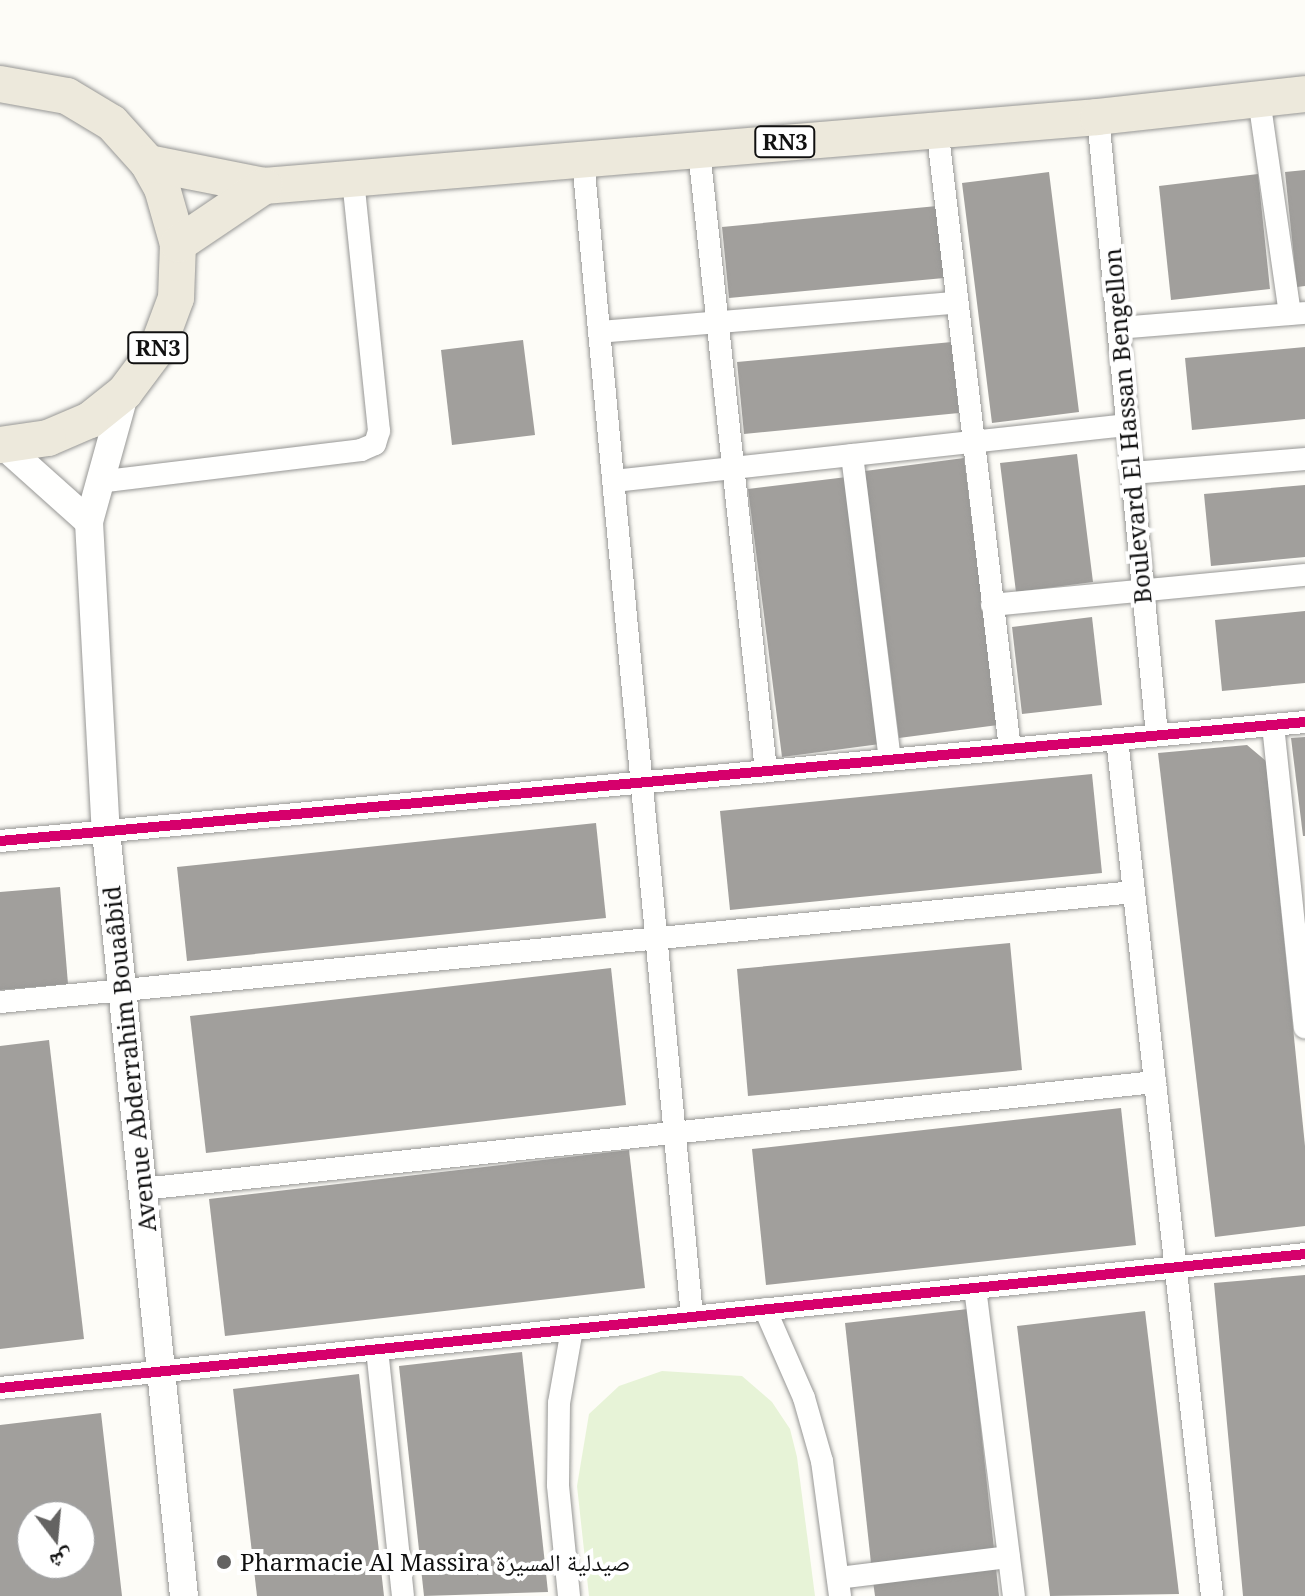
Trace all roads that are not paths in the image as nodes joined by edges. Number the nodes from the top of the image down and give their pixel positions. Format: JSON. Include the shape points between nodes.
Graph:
{"nodes":[{"id":1,"x":0,"y":84,"type":"edge"},
{"id":2,"x":1305,"y":94,"type":"edge"},
{"id":3,"x":1259,"y":99,"type":"junction"},
{"id":4,"x":1098,"y":117,"type":"junction"},
{"id":5,"x":937,"y":127,"type":"junction"},
{"id":6,"x":699,"y":151,"type":"junction"},
{"id":7,"x":583,"y":161,"type":"junction"},
{"id":8,"x":148,"y":163,"type":"junction"},
{"id":9,"x":353,"y":179,"type":"junction"},
{"id":10,"x":264,"y":186,"type":"junction"},
{"id":11,"x":178,"y":244,"type":"junction"},
{"id":12,"x":955,"y":303,"type":"junction"},
{"id":13,"x":1298,"y":313,"type":"edge"},
{"id":14,"x":718,"y":323,"type":"junction"},
{"id":15,"x":1118,"y":328,"type":"junction"},
{"id":16,"x":599,"y":332,"type":"junction"},
{"id":17,"x":125,"y":392,"type":"junction"},
{"id":18,"x":1127,"y":425,"type":"junction"},
{"id":19,"x":972,"y":442,"type":"junction"},
{"id":20,"x":2,"y":445,"type":"edge"},
{"id":21,"x":852,"y":455,"type":"junction"},
{"id":22,"x":1305,"y":459,"type":"edge"},
{"id":23,"x":732,"y":468,"type":"junction"},
{"id":24,"x":1132,"y":473,"type":"junction"},
{"id":25,"x":614,"y":481,"type":"junction"},
{"id":26,"x":98,"y":482,"type":"junction"},
{"id":27,"x":89,"y":522,"type":"junction"},
{"id":28,"x":1305,"y":575,"type":"edge"},
{"id":29,"x":1143,"y":591,"type":"junction"},
{"id":30,"x":992,"y":605,"type":"junction"},
{"id":31,"x":1305,"y":722,"type":"edge"},
{"id":32,"x":1273,"y":725,"type":"junction"},
{"id":33,"x":1157,"y":735,"type":"junction"},
{"id":34,"x":1117,"y":739,"type":"junction"},
{"id":35,"x":1010,"y":749,"type":"junction"},
{"id":36,"x":890,"y":760,"type":"junction"},
{"id":37,"x":766,"y":771,"type":"junction"},
{"id":38,"x":642,"y":782,"type":"junction"},
{"id":39,"x":106,"y":831,"type":"junction"},
{"id":40,"x":0,"y":841,"type":"edge"},
{"id":41,"x":1134,"y":892,"type":"junction"},
{"id":42,"x":656,"y":937,"type":"junction"},
{"id":43,"x":122,"y":989,"type":"junction"},
{"id":44,"x":0,"y":1002,"type":"edge"},
{"id":45,"x":1305,"y":1027,"type":"edge"},
{"id":46,"x":1155,"y":1082,"type":"junction"},
{"id":47,"x":675,"y":1132,"type":"junction"},
{"id":48,"x":142,"y":1189,"type":"junction"},
{"id":49,"x":1305,"y":1254,"type":"edge"},
{"id":50,"x":1175,"y":1267,"type":"junction"},
{"id":51,"x":975,"y":1288,"type":"junction"},
{"id":52,"x":765,"y":1309,"type":"junction"},
{"id":53,"x":692,"y":1317,"type":"junction"},
{"id":54,"x":572,"y":1329,"type":"junction"},
{"id":55,"x":377,"y":1349,"type":"junction"},
{"id":56,"x":161,"y":1372,"type":"junction"},
{"id":57,"x":0,"y":1388,"type":"edge"},
{"id":58,"x":1009,"y":1557,"type":"junction"},
{"id":59,"x":839,"y":1587,"type":"edge"},
{"id":60,"x":184,"y":1596,"type":"edge"},
{"id":61,"x":403,"y":1596,"type":"edge"},
{"id":62,"x":569,"y":1596,"type":"edge"},
{"id":63,"x":1014,"y":1596,"type":"edge"},
{"id":64,"x":1212,"y":1596,"type":"edge"}],
"edges":[{"from":1,"to":8,"type":"main road","number":"RN3","via":[[67,96],[112,123]]},
{"from":2,"to":3,"type":"main road","number":"RN3"},
{"from":3,"to":4,"type":"main road","number":"RN3"},
{"from":3,"to":13,"type":"street"},
{"from":4,"to":5,"type":"main road","number":"RN3"},
{"from":4,"to":15,"type":"street","name":"Boulevard El Hassan Bengellon"},
{"from":5,"to":6,"type":"main road","number":"RN3"},
{"from":5,"to":12,"type":"street"},
{"from":6,"to":7,"type":"main road","number":"RN3"},
{"from":6,"to":14,"type":"street"},
{"from":7,"to":9,"type":"main road","number":"RN3"},
{"from":7,"to":16,"type":"street"},
{"from":8,"to":10,"type":"main road","number":"RN3"},
{"from":8,"to":11,"type":"main road","number":"RN3","via":[[167,202]]},
{"from":9,"to":10,"type":"main road","number":"RN3"},
{"from":9,"to":26,"type":"street","via":[[379,431],[375,444],[361,450]]},
{"from":10,"to":11,"type":"main road","number":"RN3"},
{"from":11,"to":17,"type":"main road","number":"RN3","via":[[176,298],[157,349]]},
{"from":12,"to":14,"type":"street"},
{"from":12,"to":19,"type":"street"},
{"from":13,"to":15,"type":"street"},
{"from":14,"to":16,"type":"street"},
{"from":14,"to":23,"type":"street"},
{"from":15,"to":18,"type":"street","name":"Boulevard El Hassan Bengellon"},
{"from":16,"to":25,"type":"street"},
{"from":17,"to":20,"type":"main road","number":"RN3","via":[[90,420],[48,438]]},
{"from":17,"to":26,"type":"street","name":"Avenue Abderrahim Bouaâbid"},
{"from":18,"to":19,"type":"street"},
{"from":18,"to":24,"type":"street","name":"Boulevard El Hassan Bengellon"},
{"from":19,"to":21,"type":"street"},
{"from":19,"to":30,"type":"street"},
{"from":20,"to":27,"type":"street"},
{"from":21,"to":23,"type":"street"},
{"from":21,"to":36,"type":"street"},
{"from":22,"to":24,"type":"street"},
{"from":23,"to":25,"type":"street"},
{"from":23,"to":37,"type":"street"},
{"from":24,"to":29,"type":"street","name":"Boulevard El Hassan Bengellon"},
{"from":25,"to":38,"type":"street"},
{"from":26,"to":27,"type":"street","name":"Avenue Abderrahim Bouaâbid"},
{"from":27,"to":39,"type":"street","name":"Avenue Abderrahim Bouaâbid"},
{"from":28,"to":29,"type":"street"},
{"from":29,"to":30,"type":"street"},
{"from":29,"to":33,"type":"street","name":"Boulevard El Hassan Bengellon"},
{"from":30,"to":35,"type":"street"},
{"from":31,"to":32,"type":"street"},
{"from":32,"to":33,"type":"street"},
{"from":32,"to":45,"type":"street"},
{"from":33,"to":34,"type":"street"},
{"from":34,"to":35,"type":"street"},
{"from":34,"to":41,"type":"street"},
{"from":35,"to":36,"type":"street"},
{"from":36,"to":37,"type":"street"},
{"from":37,"to":38,"type":"street"},
{"from":38,"to":39,"type":"street"},
{"from":38,"to":42,"type":"street"},
{"from":39,"to":40,"type":"street"},
{"from":39,"to":43,"type":"street","name":"Avenue Abderrahim Bouaâbid"},
{"from":41,"to":42,"type":"street"},
{"from":41,"to":46,"type":"street"},
{"from":42,"to":43,"type":"street"},
{"from":42,"to":47,"type":"street"},
{"from":43,"to":44,"type":"street"},
{"from":43,"to":48,"type":"street","name":"Avenue Abderrahim Bouaâbid"},
{"from":46,"to":47,"type":"street"},
{"from":46,"to":50,"type":"street"},
{"from":47,"to":48,"type":"street"},
{"from":47,"to":53,"type":"street"},
{"from":48,"to":56,"type":"street","name":"Avenue Abderrahim Bouaâbid"},
{"from":49,"to":50,"type":"street"},
{"from":50,"to":51,"type":"street"},
{"from":50,"to":64,"type":"street"},
{"from":51,"to":52,"type":"street"},
{"from":51,"to":58,"type":"street"},
{"from":52,"to":53,"type":"street"},
{"from":52,"to":59,"type":"street","via":[[804,1398],[822,1461]]},
{"from":53,"to":54,"type":"street"},
{"from":54,"to":55,"type":"street"},
{"from":54,"to":62,"type":"street","via":[[559,1403],[558,1485]]},
{"from":55,"to":56,"type":"street"},
{"from":55,"to":61,"type":"street"},
{"from":56,"to":57,"type":"street"},
{"from":56,"to":60,"type":"street","name":"Avenue Abderrahim Bouaâbid"},
{"from":58,"to":59,"type":"street"},
{"from":58,"to":63,"type":"street"}]}
